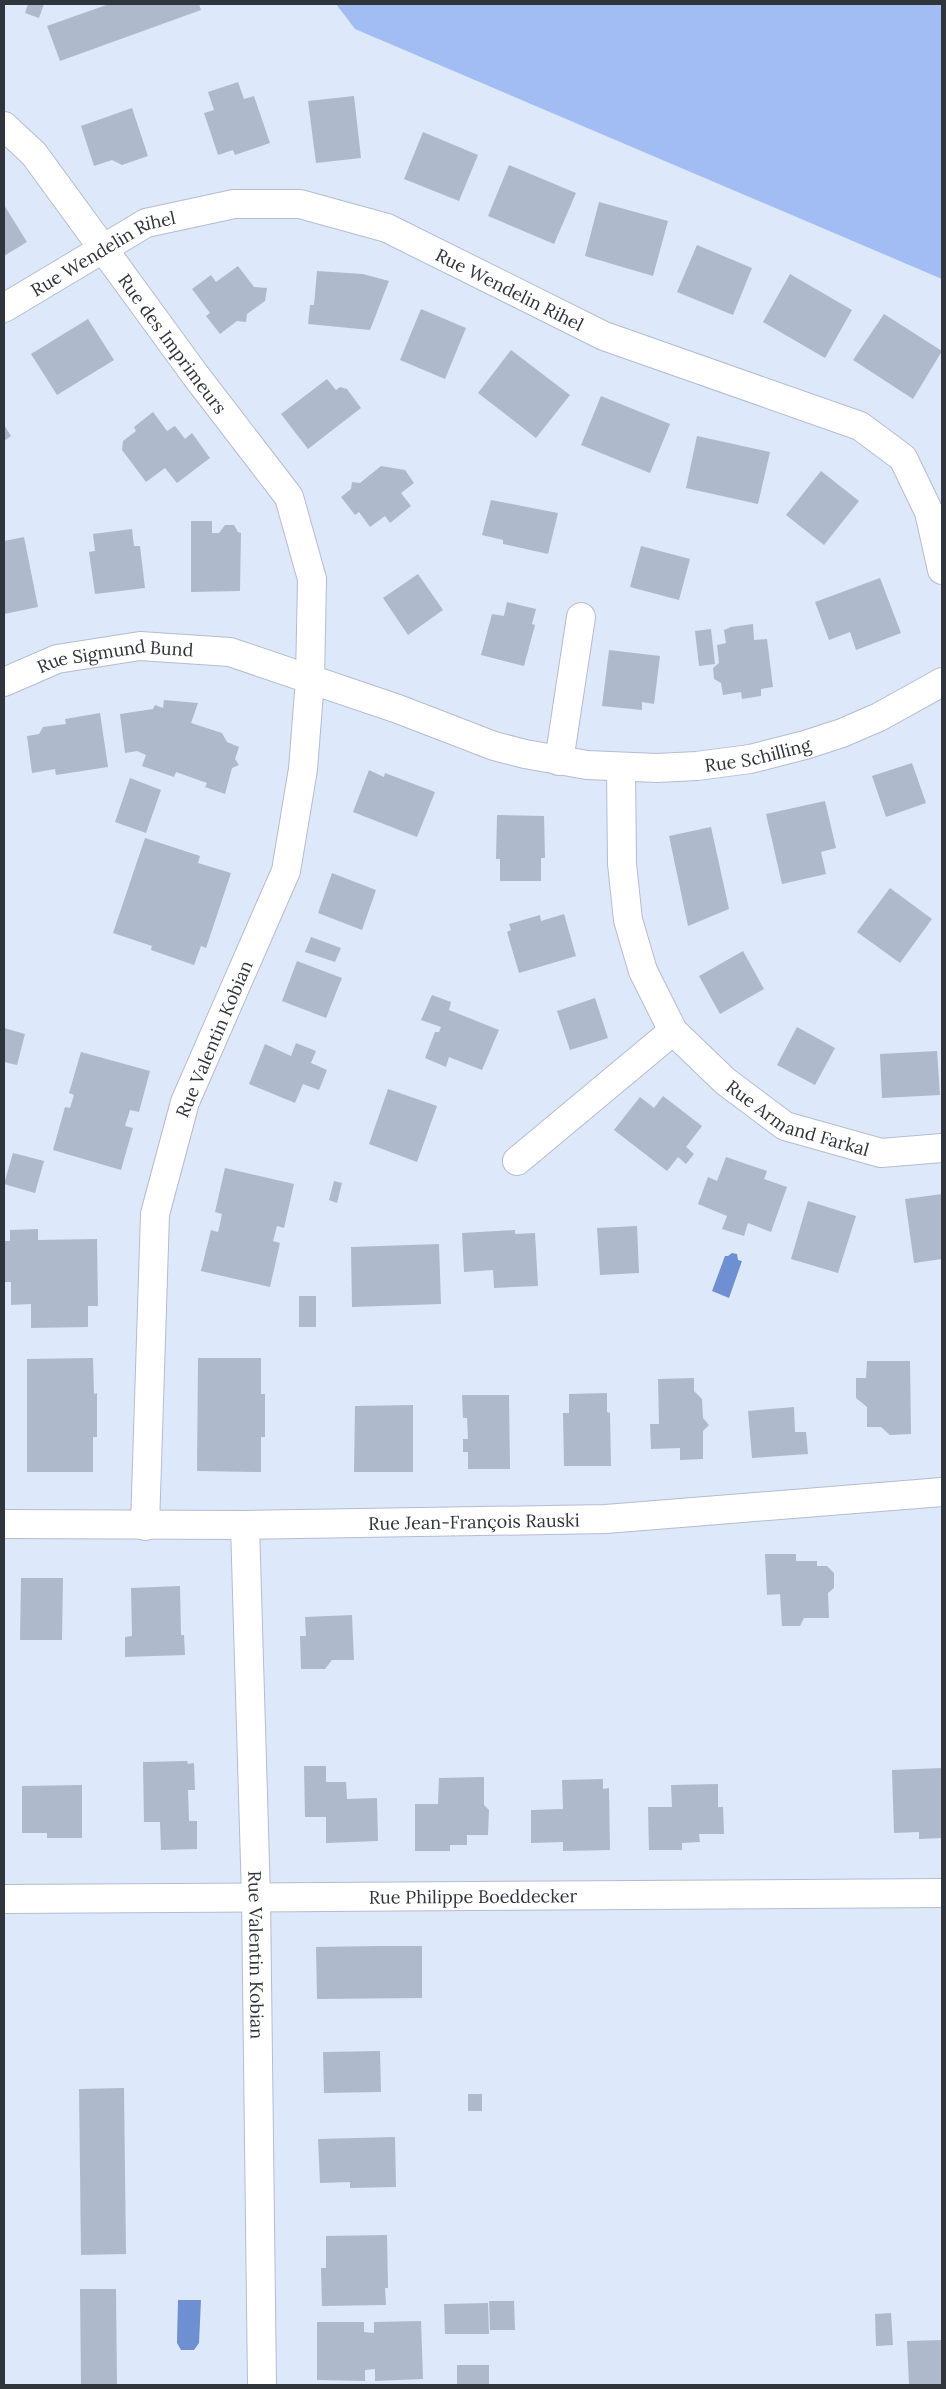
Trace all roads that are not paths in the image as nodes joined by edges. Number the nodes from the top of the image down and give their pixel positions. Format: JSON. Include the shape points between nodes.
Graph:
{"nodes":[{"id":1,"x":4,"y":126,"type":"edge"},
{"id":2,"x":103,"y":250,"type":"junction"},
{"id":3,"x":4,"y":308,"type":"edge"},
{"id":4,"x":942,"y":570,"type":"edge"},
{"id":5,"x":581,"y":617,"type":"dead end"},
{"id":6,"x":310,"y":680,"type":"junction"},
{"id":7,"x":4,"y":682,"type":"edge"},
{"id":8,"x":942,"y":682,"type":"edge"},
{"id":9,"x":560,"y":761,"type":"junction"},
{"id":10,"x":621,"y":768,"type":"junction"},
{"id":11,"x":673,"y":1031,"type":"junction"},
{"id":12,"x":942,"y":1148,"type":"edge"},
{"id":13,"x":517,"y":1161,"type":"dead end"},
{"id":14,"x":942,"y":1492,"type":"edge"},
{"id":15,"x":4,"y":1524,"type":"edge"},
{"id":16,"x":245,"y":1525,"type":"junction"},
{"id":17,"x":145,"y":1526,"type":"junction"},
{"id":18,"x":942,"y":1893,"type":"edge"},
{"id":19,"x":256,"y":1897,"type":"junction"},
{"id":20,"x":4,"y":1899,"type":"edge"},
{"id":21,"x":262,"y":2385,"type":"edge"}],
"edges":[{"from":1,"to":2,"type":"street","name":"Rue des Imprimeurs","via":[[34,154]]},
{"from":2,"to":3,"type":"street","name":"Rue Wendelin Rihel"},
{"from":2,"to":4,"type":"street","name":"Rue Wendelin Rihel","via":[[146,223],[234,204],[300,204],[387,228],[604,336],[860,426],[903,458],[929,512]]},
{"from":2,"to":6,"type":"street","name":"Rue des Imprimeurs","via":[[289,497],[312,579]]},
{"from":5,"to":9,"type":"street"},
{"from":6,"to":7,"type":"street","name":"Rue Sigmund Bund","via":[[230,652],[140,646],[57,658]]},
{"from":6,"to":9,"type":"street","name":"Rue Schilling","via":[[494,746]]},
{"from":6,"to":17,"type":"street","name":"Rue Valentin Kobian","via":[[303,769],[286,871],[185,1102],[155,1214]]},
{"from":8,"to":10,"type":"street","name":"Rue Schilling","via":[[879,717],[805,745],[750,759],[697,766]]},
{"from":9,"to":10,"type":"street","name":"Rue Schilling"},
{"from":10,"to":11,"type":"street","name":"Rue Armand Farkal","via":[[622,864],[628,920],[644,971]]},
{"from":11,"to":12,"type":"street","name":"Rue Armand Farkal","via":[[724,1081],[785,1126],[880,1153]]},
{"from":11,"to":13,"type":"street"},
{"from":14,"to":16,"type":"street","name":"Rue Jean-François Rauski","via":[[606,1519]]},
{"from":15,"to":17,"type":"street","name":"Rue Jean-François Rauski"},
{"from":16,"to":17,"type":"street","name":"Rue Jean-François Rauski"},
{"from":16,"to":19,"type":"street","name":"Rue Valentin Kobian"},
{"from":18,"to":19,"type":"street","name":"Rue Philippe Boeddecker"},
{"from":19,"to":20,"type":"street","name":"Rue Philippe Boeddecker"},
{"from":19,"to":21,"type":"street","name":"Rue Valentin Kobian"}]}
